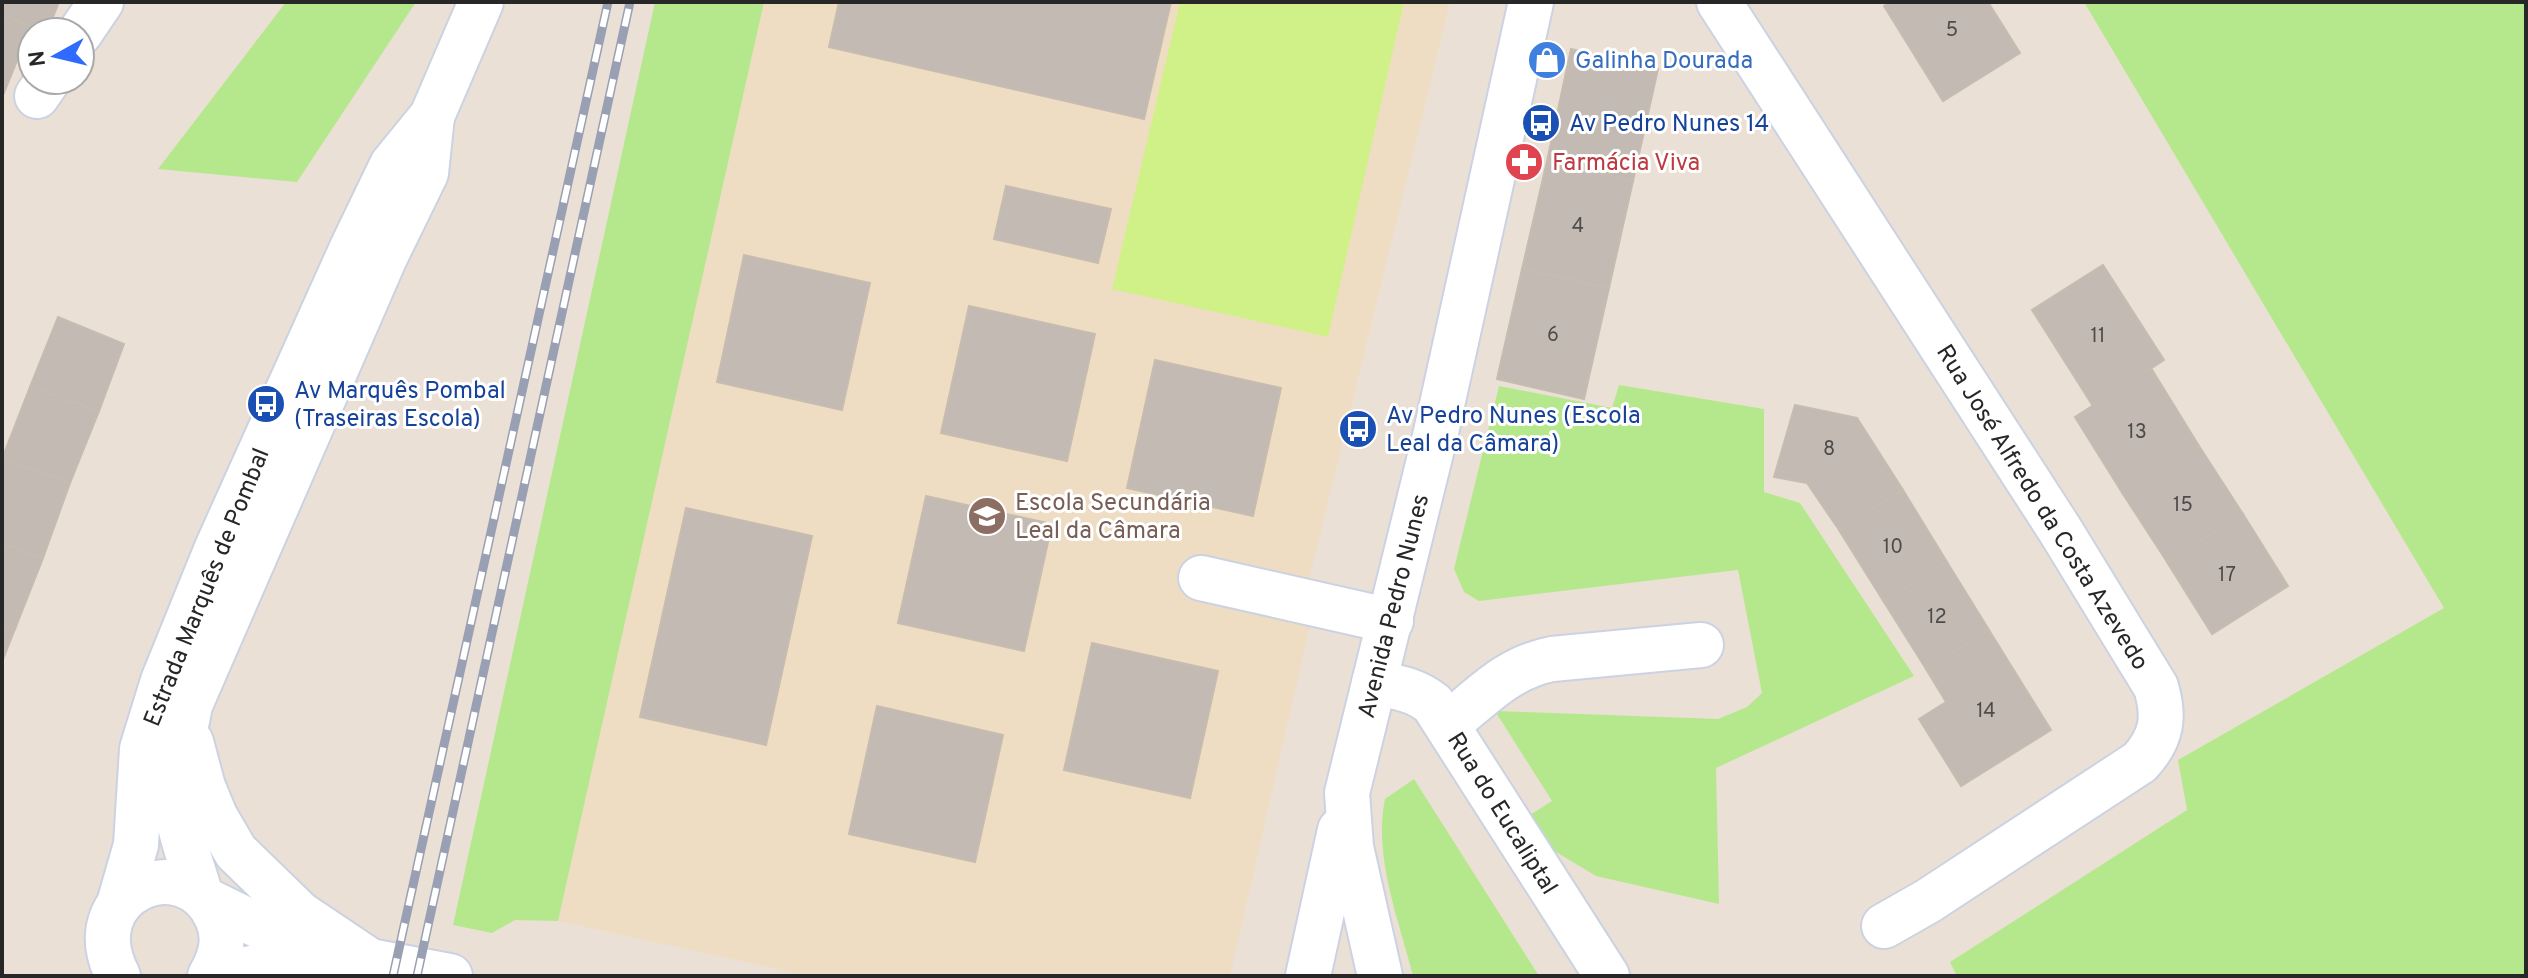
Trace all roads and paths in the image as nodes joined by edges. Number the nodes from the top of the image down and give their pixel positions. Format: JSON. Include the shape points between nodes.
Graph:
{"nodes":[{"id":1,"x":481,"y":2,"type":"edge"},
{"id":2,"x":1531,"y":2,"type":"edge"},
{"id":3,"x":1719,"y":2,"type":"edge"},
{"id":4,"x":432,"y":116,"type":"junction"},
{"id":5,"x":1201,"y":578,"type":"dead end"},
{"id":6,"x":1391,"y":621,"type":"junction"},
{"id":7,"x":1701,"y":645,"type":"dead end"},
{"id":8,"x":1374,"y":683,"type":"junction"},
{"id":9,"x":186,"y":724,"type":"junction"},
{"id":10,"x":1448,"y":724,"type":"junction"},
{"id":11,"x":1347,"y":793,"type":"junction"},
{"id":12,"x":203,"y":896,"type":"junction"},
{"id":13,"x":119,"y":904,"type":"junction"},
{"id":14,"x":1884,"y":926,"type":"dead end"},
{"id":15,"x":323,"y":952,"type":"junction"},
{"id":16,"x":367,"y":959,"type":"junction"},
{"id":17,"x":112,"y":970,"type":"edge"},
{"id":18,"x":210,"y":976,"type":"edge"},
{"id":19,"x":229,"y":976,"type":"edge"},
{"id":20,"x":450,"y":976,"type":"edge"},
{"id":21,"x":1308,"y":976,"type":"edge"},
{"id":22,"x":1380,"y":976,"type":"edge"},
{"id":23,"x":1607,"y":976,"type":"edge"}],
"edges":[{"from":1,"to":4,"type":"street","name":"Estrada Marquês de Pombal"},
{"from":2,"to":6,"type":"street","name":"Avenida Pedro Nunes"},
{"from":3,"to":14,"type":"street","name":"Rua José Alfredo da Costa Azevedo","via":[[2060,530],[2162,705],[2159,735],[2140,762]]},
{"from":4,"to":9,"type":"street","name":"Estrada Marquês de Pombal","via":[[426,173],[279,500]]},
{"from":4,"to":13,"type":"street","name":"Estrada Marquês de Pombal","via":[[392,165],[352,248],[163,681],[142,749],[136,845]]},
{"from":5,"to":6,"type":"street"},
{"from":6,"to":8,"type":"street","name":"Avenida Pedro Nunes"},
{"from":7,"to":10,"type":"street","via":[[1531,663]]},
{"from":8,"to":10,"type":"street","name":"Rua do Eucaliptal","via":[[1422,695]]},
{"from":8,"to":11,"type":"street","name":"Avenida Pedro Nunes"},
{"from":9,"to":12,"type":"street","name":"Estrada Marquês de Pombal","via":[[176,796],[181,833]]},
{"from":9,"to":16,"type":"street","via":[[203,787],[236,852],[300,914]]},
{"from":10,"to":23,"type":"street","name":"Rua do Eucaliptal"},
{"from":11,"to":21,"type":"street"},
{"from":11,"to":22,"type":"street","name":"Avenida Pedro Nunes","via":[[1351,847]]},
{"from":12,"to":13,"type":"street","via":[[170,882],[152,883]]},
{"from":12,"to":15,"type":"street"},
{"from":12,"to":18,"type":"street","name":"Estrada Marquês de Pombal","via":[[220,926],[222,944]]},
{"from":13,"to":17,"type":"street","name":"Estrada Marquês de Pombal","via":[[106,940]]},
{"from":15,"to":16,"type":"street"},
{"from":15,"to":19,"type":"street"},
{"from":16,"to":20,"type":"street"}]}
